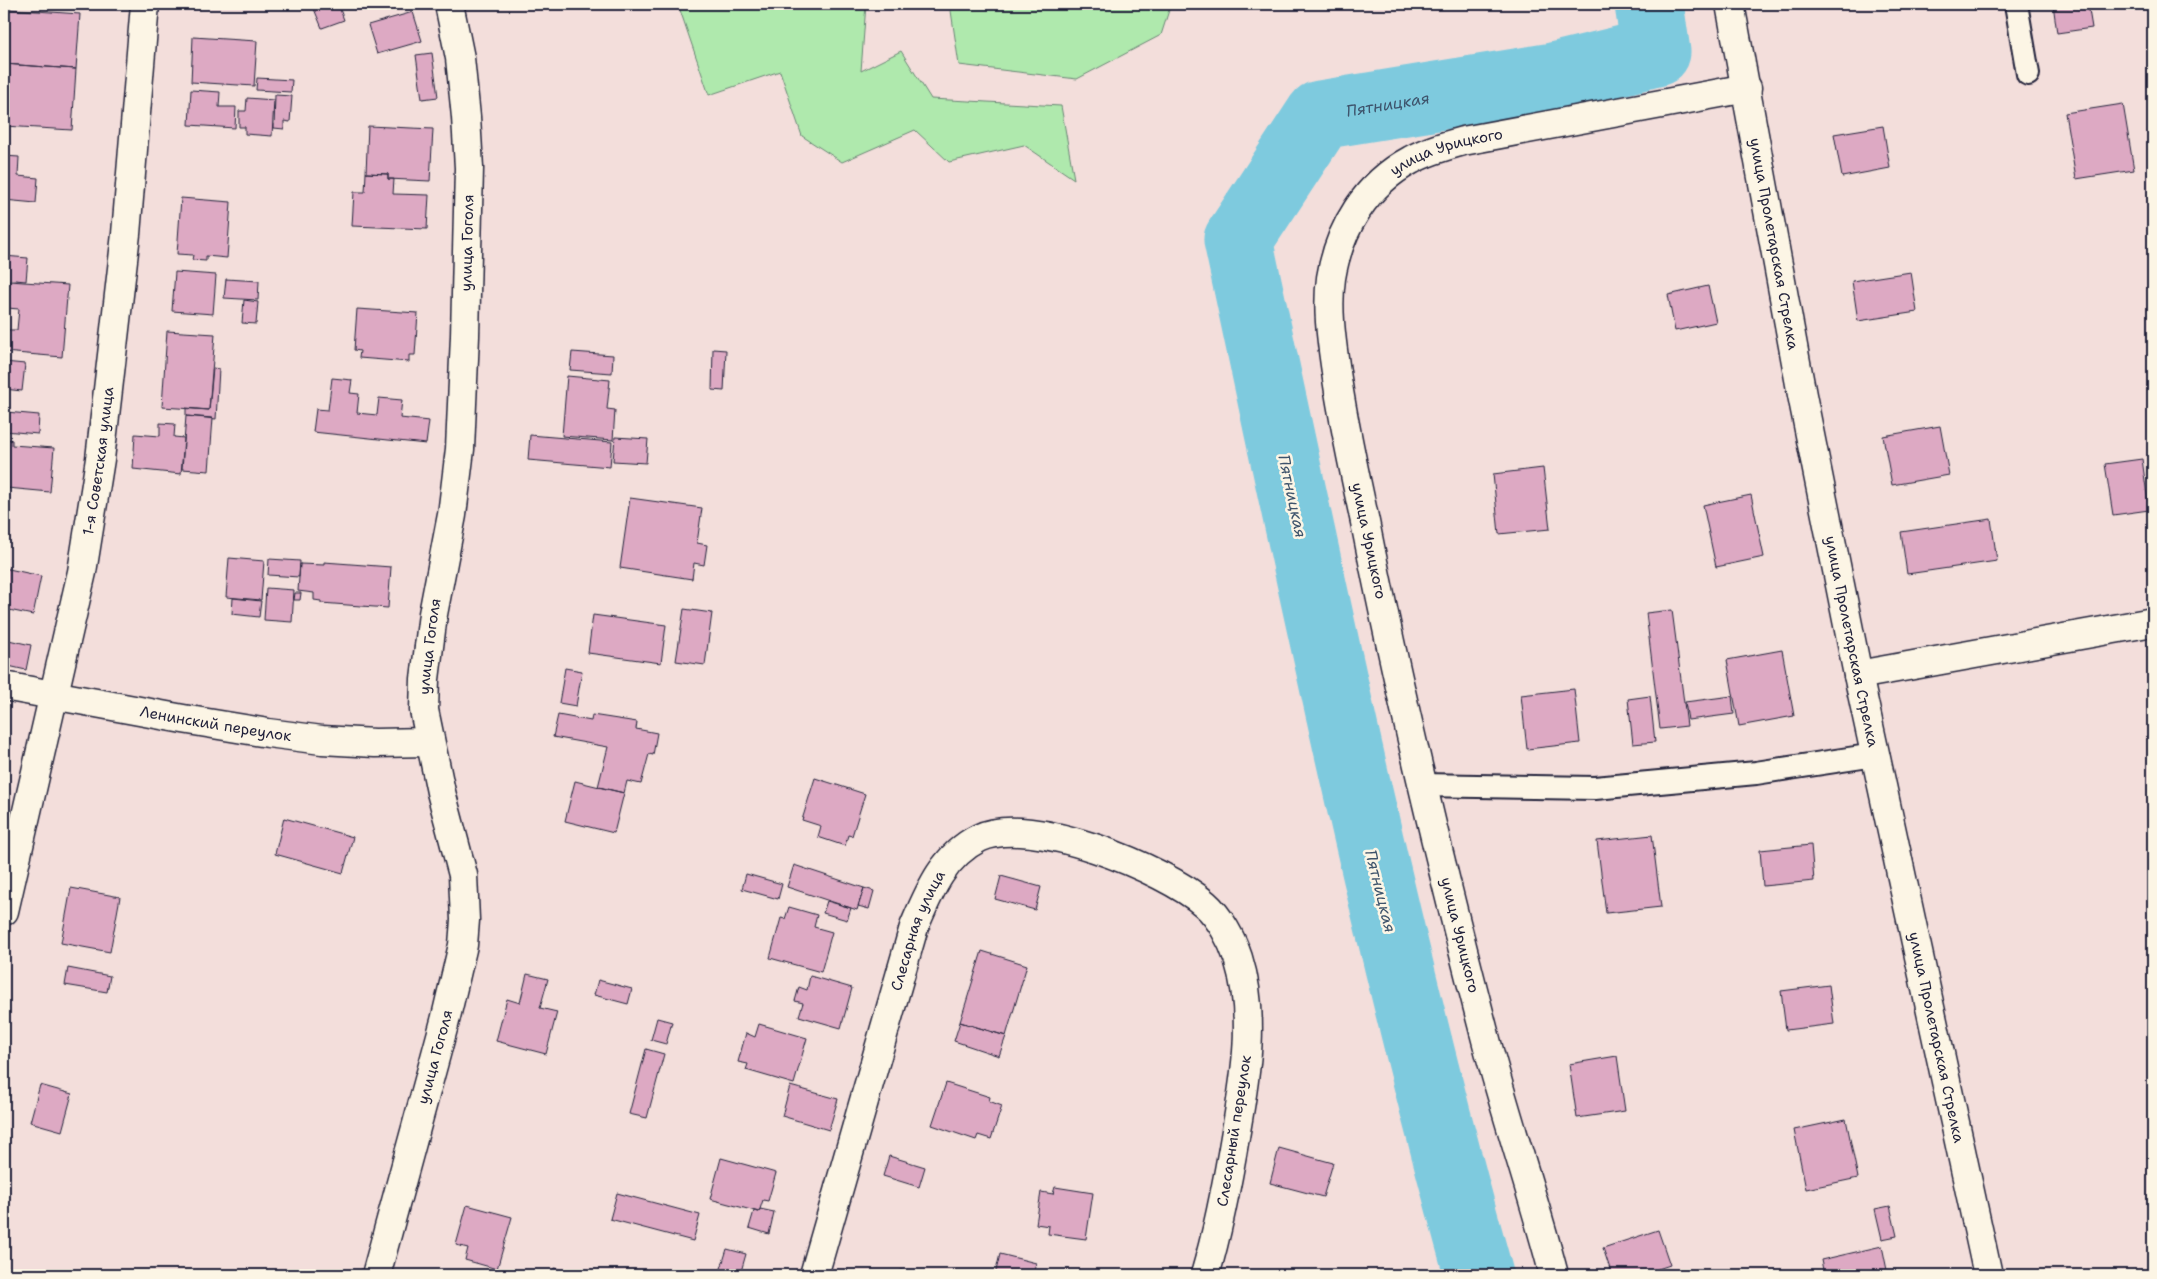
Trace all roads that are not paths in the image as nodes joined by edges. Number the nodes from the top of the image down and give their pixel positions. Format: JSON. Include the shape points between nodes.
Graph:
{"nodes":[{"id":1,"x":145,"y":4,"type":"edge"},
{"id":2,"x":449,"y":4,"type":"edge"},
{"id":3,"x":1730,"y":4,"type":"edge"},
{"id":4,"x":2016,"y":4,"type":"edge"},
{"id":5,"x":2028,"y":74,"type":"dead end"},
{"id":6,"x":1747,"y":88,"type":"junction"},
{"id":7,"x":2153,"y":622,"type":"edge"},
{"id":8,"x":1858,"y":675,"type":"junction"},
{"id":9,"x":4,"y":686,"type":"edge"},
{"id":10,"x":54,"y":696,"type":"junction"},
{"id":11,"x":429,"y":742,"type":"junction"},
{"id":12,"x":1875,"y":755,"type":"junction"},
{"id":13,"x":1422,"y":785,"type":"junction"},
{"id":14,"x":1207,"y":905,"type":"joint"},
{"id":15,"x":4,"y":911,"type":"edge"},
{"id":16,"x":376,"y":1275,"type":"edge"},
{"id":17,"x":814,"y":1275,"type":"edge"},
{"id":18,"x":1205,"y":1275,"type":"edge"},
{"id":19,"x":1554,"y":1275,"type":"edge"},
{"id":20,"x":1988,"y":1275,"type":"edge"}],
"edges":[{"from":1,"to":10,"type":"street","name":"1-я Советская улица","via":[[126,234],[100,459],[82,572]]},
{"from":2,"to":11,"type":"street","name":"улица Гоголя","via":[[460,58],[469,159],[465,336],[460,449],[424,679]]},
{"from":3,"to":6,"type":"street","name":"улица Пролетарская Стрелка"},
{"from":4,"to":5,"type":"lane"},
{"from":6,"to":8,"type":"street","name":"улица Пролетарская Стрелка","via":[[1802,395]]},
{"from":6,"to":13,"type":"street","name":"улица Урицкого","via":[[1463,141],[1433,150],[1409,161],[1371,190],[1347,226],[1331,279],[1330,316],[1336,368],[1376,576]]},
{"from":7,"to":8,"type":"street"},
{"from":8,"to":12,"type":"street","name":"улица Пролетарская Стрелка"},
{"from":9,"to":10,"type":"street","name":"Ленинский переулок"},
{"from":10,"to":11,"type":"street","name":"Ленинский переулок","via":[[322,740],[375,744]]},
{"from":10,"to":15,"type":"street","name":"1-я Советская улица"},
{"from":11,"to":16,"type":"street","name":"улица Гоголя","via":[[463,876],[463,945]]},
{"from":12,"to":13,"type":"lane","via":[[1756,773],[1595,788]]},
{"from":12,"to":20,"type":"street","name":"улица Пролетарская Стрелка"},
{"from":13,"to":19,"type":"street","name":"улица Урицкого","via":[[1485,1035]]},
{"from":14,"to":17,"type":"street","name":"Слесарная улица","via":[[1185,888],[1152,870],[1044,834],[1010,832],[981,837],[960,850],[940,871],[914,927]]},
{"from":14,"to":18,"type":"street","name":"Слесарный переулок","via":[[1230,938],[1238,957],[1245,984],[1248,1026],[1247,1059],[1233,1153]]}]}
